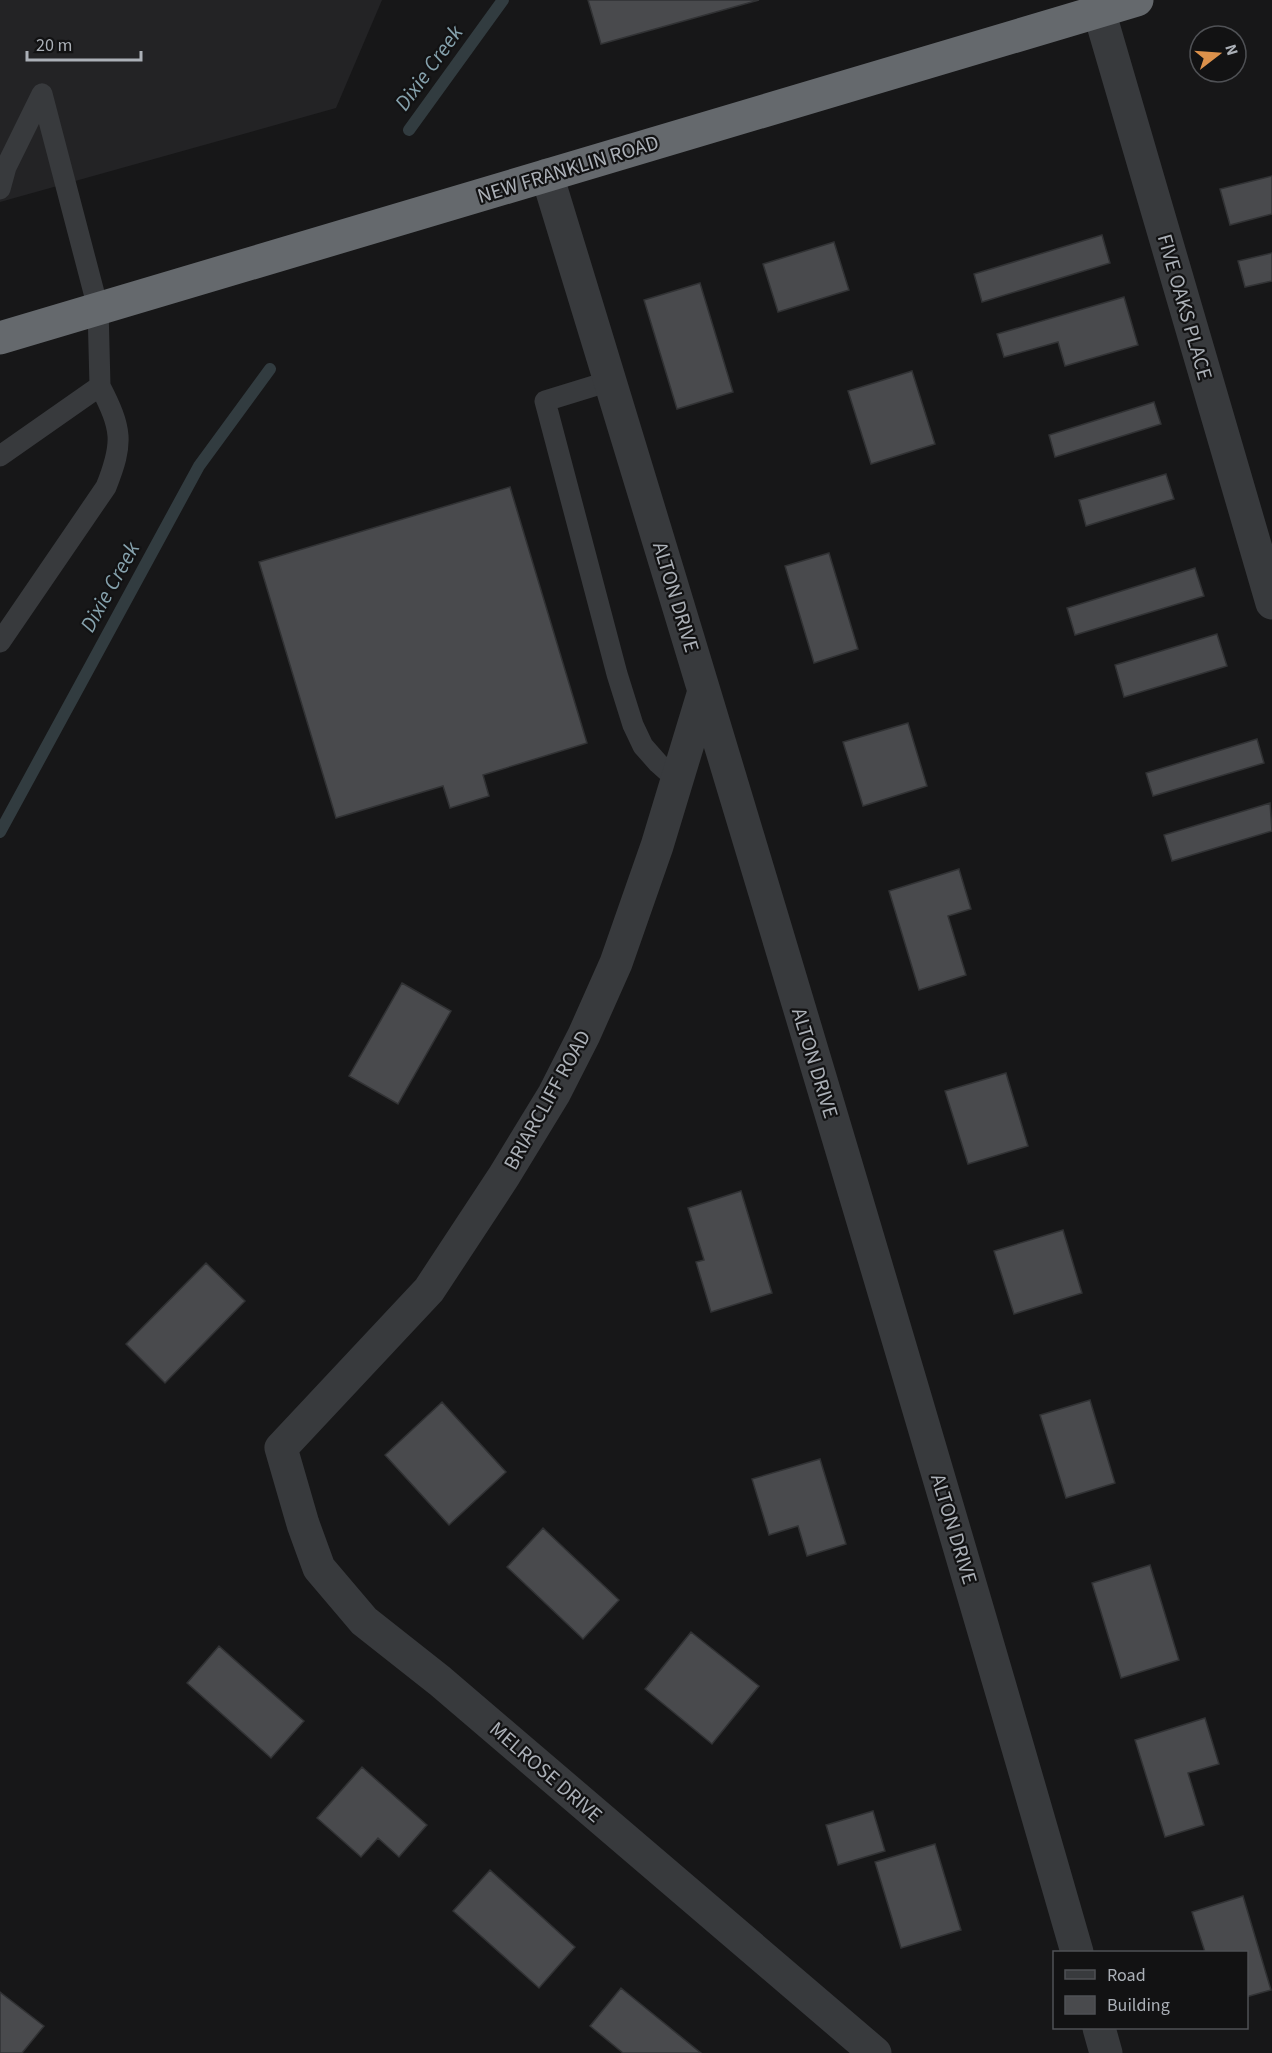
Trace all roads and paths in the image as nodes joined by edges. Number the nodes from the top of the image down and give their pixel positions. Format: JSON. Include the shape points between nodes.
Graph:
{"nodes":[{"id":1,"x":1137,"y":0,"type":"edge"},
{"id":2,"x":1099,"y":11,"type":"junction"},
{"id":3,"x":547,"y":175,"type":"junction"},
{"id":4,"x":0,"y":189,"type":"edge"},
{"id":5,"x":98,"y":309,"type":"junction"},
{"id":6,"x":0,"y":338,"type":"edge"},
{"id":7,"x":610,"y":381,"type":"junction"},
{"id":8,"x":100,"y":386,"type":"junction"},
{"id":9,"x":0,"y":456,"type":"edge"},
{"id":10,"x":1272,"y":603,"type":"edge"},
{"id":11,"x":0,"y":642,"type":"edge"},
{"id":12,"x":704,"y":691,"type":"junction"},
{"id":13,"x":677,"y":780,"type":"junction"},
{"id":14,"x":281,"y":1448,"type":"joint"},
{"id":15,"x":1076,"y":1951,"type":"edge"},
{"id":16,"x":1099,"y":2029,"type":"edge"},
{"id":17,"x":875,"y":2053,"type":"edge"},
{"id":18,"x":1106,"y":2053,"type":"edge"}],
"edges":[{"from":1,"to":2,"type":"highway","name":"NEW FRANKLIN ROAD"},
{"from":2,"to":3,"type":"highway","name":"NEW FRANKLIN ROAD"},
{"from":2,"to":10,"type":"street","name":"FIVE OAKS PLACE"},
{"from":3,"to":5,"type":"highway","name":"NEW FRANKLIN ROAD"},
{"from":3,"to":7,"type":"street","name":"ALTON DRIVE"},
{"from":4,"to":5,"type":"lane","via":[[6,167],[42,94]]},
{"from":5,"to":6,"type":"highway","name":"NEW FRANKLIN ROAD"},
{"from":5,"to":8,"type":"lane"},
{"from":7,"to":12,"type":"street","name":"ALTON DRIVE"},
{"from":7,"to":13,"type":"lane","via":[[545,401],[633,725],[644,746]]},
{"from":8,"to":9,"type":"lane"},
{"from":8,"to":11,"type":"lane","via":[[113,411],[119,436],[117,459],[106,487]]},
{"from":12,"to":13,"type":"street","name":"BRIARCLIFF ROAD"},
{"from":12,"to":15,"type":"street","name":"ALTON DRIVE"},
{"from":13,"to":14,"type":"street","name":"BRIARCLIFF ROAD","via":[[615,963],[554,1094],[429,1290]]},
{"from":14,"to":17,"type":"street","name":"MELROSE DRIVE","via":[[319,1568],[364,1622],[440,1681]]},
{"from":16,"to":18,"type":"street"}]}
